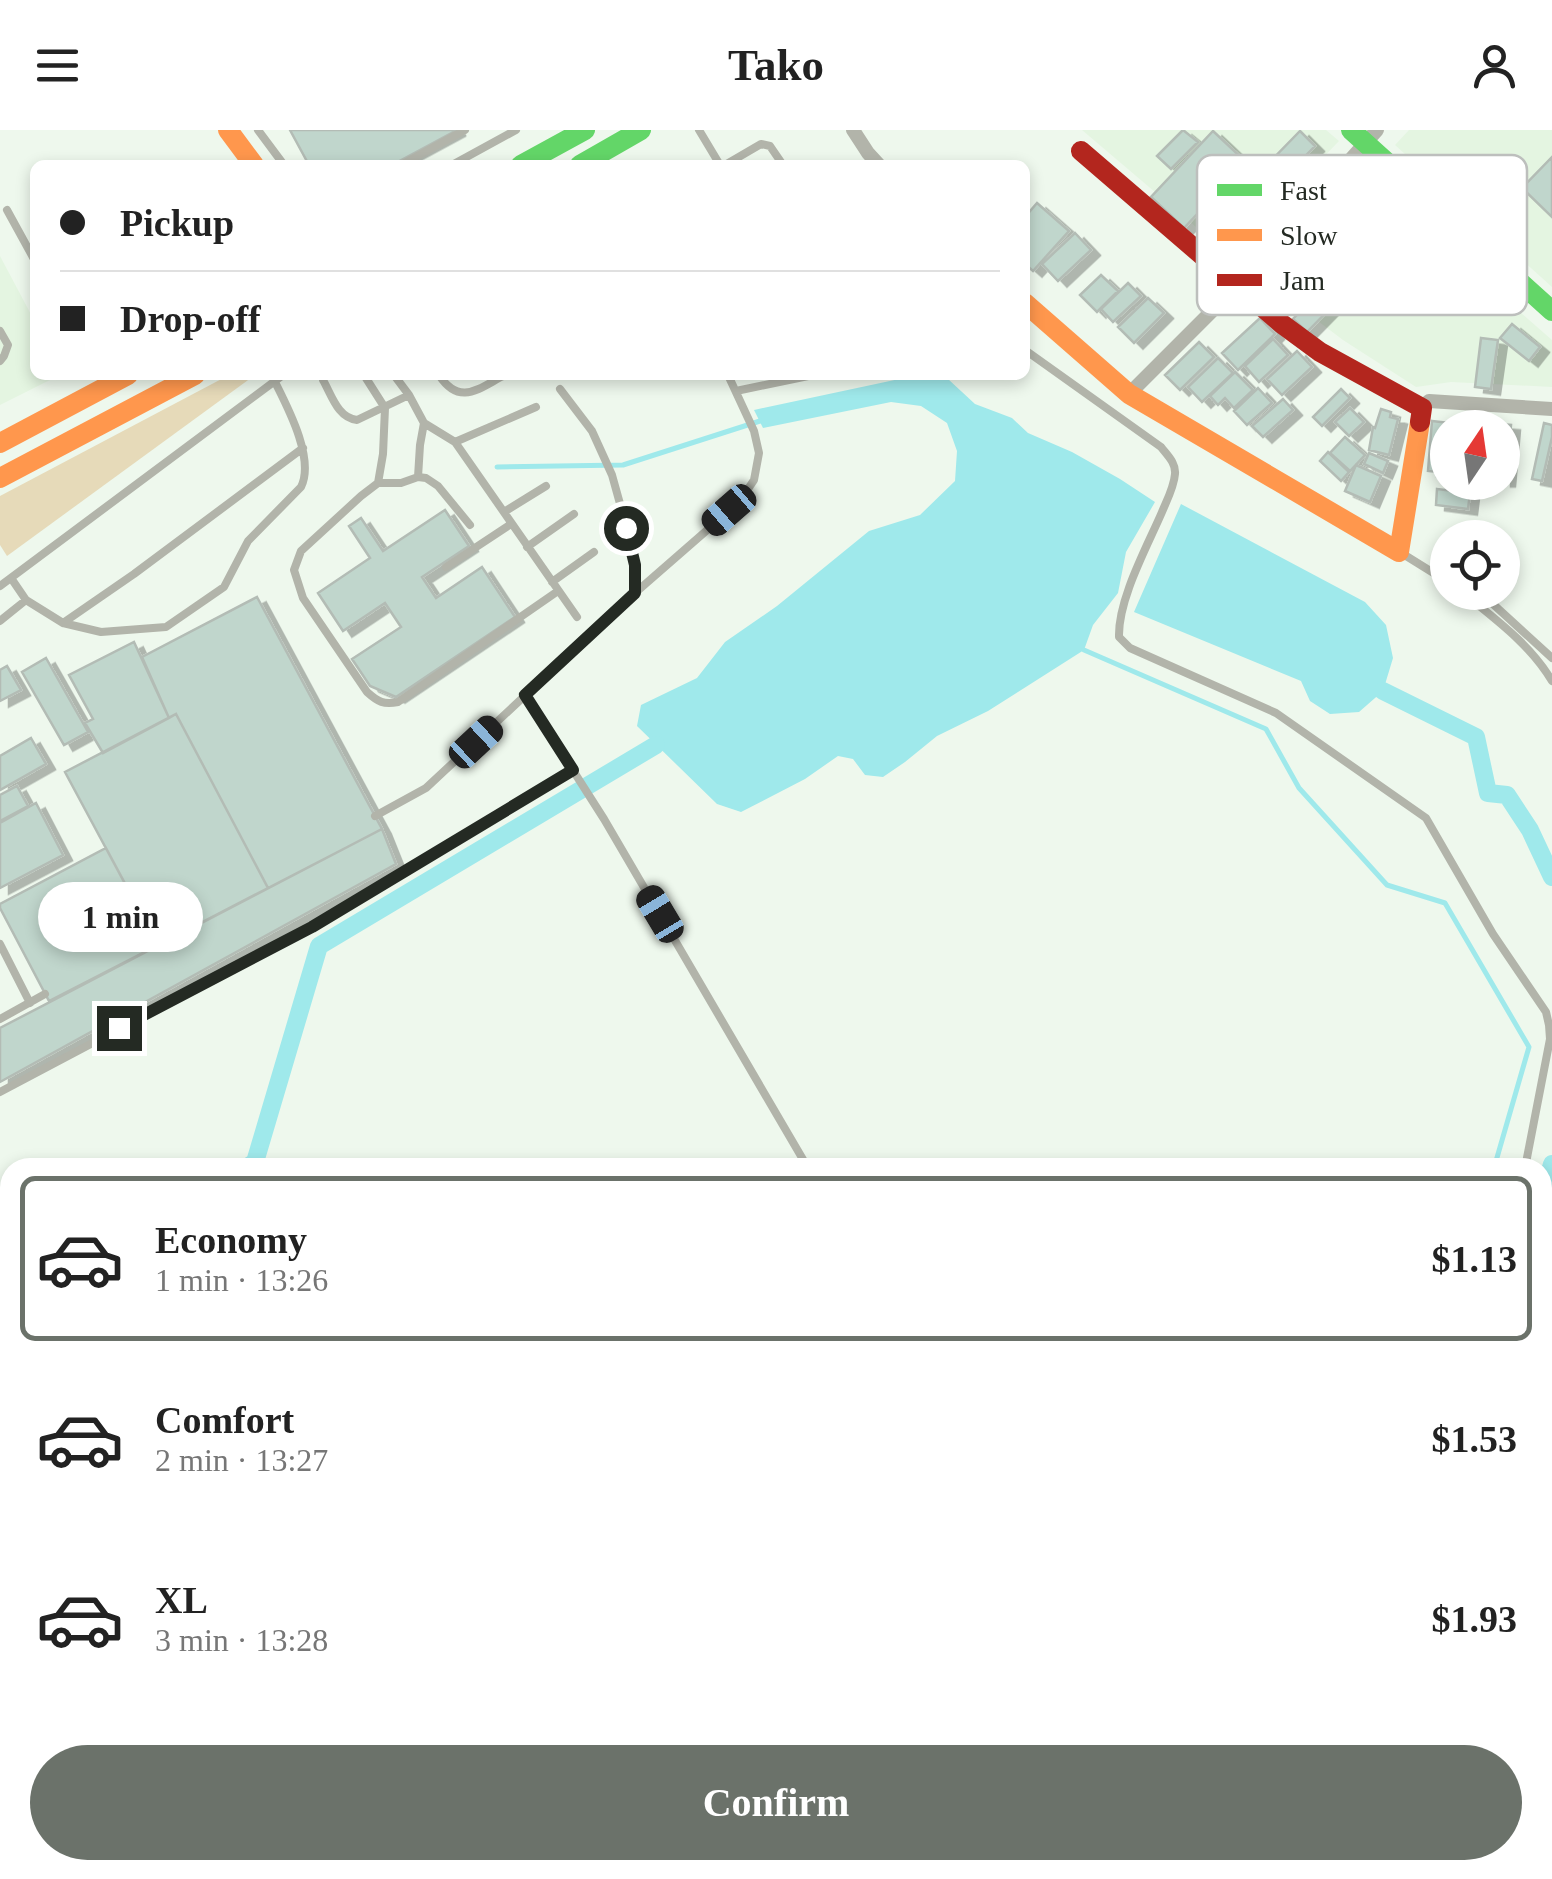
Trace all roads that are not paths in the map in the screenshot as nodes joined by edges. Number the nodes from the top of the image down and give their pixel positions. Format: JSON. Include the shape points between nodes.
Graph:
{"nodes":[{"id":1,"x":228,"y":130,"type":"edge"},
{"id":2,"x":258,"y":130,"type":"edge"},
{"id":3,"x":465,"y":130,"type":"edge"},
{"id":4,"x":491,"y":130,"type":"edge"},
{"id":5,"x":516,"y":130,"type":"edge"},
{"id":6,"x":585,"y":130,"type":"edge"},
{"id":7,"x":699,"y":130,"type":"edge"},
{"id":8,"x":853,"y":130,"type":"edge"},
{"id":9,"x":627,"y":134,"type":"edge"},
{"id":10,"x":1365,"y":134,"type":"edge"},
{"id":11,"x":496,"y":141,"type":"junction"},
{"id":12,"x":1081,"y":151,"type":"dead end"},
{"id":13,"x":1347,"y":155,"type":"edge"},
{"id":14,"x":1387,"y":155,"type":"edge"},
{"id":15,"x":250,"y":160,"type":"edge"},
{"id":16,"x":280,"y":160,"type":"edge"},
{"id":17,"x":410,"y":160,"type":"edge"},
{"id":18,"x":461,"y":160,"type":"edge"},
{"id":19,"x":530,"y":160,"type":"edge"},
{"id":20,"x":588,"y":160,"type":"edge"},
{"id":21,"x":719,"y":160,"type":"edge"},
{"id":22,"x":732,"y":160,"type":"edge"},
{"id":23,"x":780,"y":160,"type":"edge"},
{"id":24,"x":874,"y":160,"type":"edge"},
{"id":25,"x":7,"y":210,"type":"dead end"},
{"id":26,"x":1197,"y":251,"type":"edge"},
{"id":27,"x":30,"y":252,"type":"edge"},
{"id":28,"x":1527,"y":286,"type":"edge"},
{"id":29,"x":1030,"y":307,"type":"edge"},
{"id":30,"x":1552,"y":310,"type":"edge"},
{"id":31,"x":1208,"y":315,"type":"edge"},
{"id":32,"x":1273,"y":315,"type":"edge"},
{"id":33,"x":0,"y":331,"type":"edge"},
{"id":34,"x":1030,"y":354,"type":"edge"},
{"id":35,"x":0,"y":361,"type":"edge"},
{"id":36,"x":186,"y":380,"type":"edge"},
{"id":37,"x":277,"y":380,"type":"edge"},
{"id":38,"x":324,"y":380,"type":"edge"},
{"id":39,"x":367,"y":380,"type":"edge"},
{"id":40,"x":398,"y":380,"type":"edge"},
{"id":41,"x":443,"y":380,"type":"edge"},
{"id":42,"x":495,"y":380,"type":"edge"},
{"id":43,"x":730,"y":380,"type":"edge"},
{"id":44,"x":788,"y":380,"type":"edge"},
{"id":45,"x":102,"y":381,"type":"edge"},
{"id":46,"x":274,"y":382,"type":"junction"},
{"id":47,"x":560,"y":389,"type":"dead end"},
{"id":48,"x":736,"y":391,"type":"junction"},
{"id":49,"x":1129,"y":394,"type":"junction"},
{"id":50,"x":409,"y":396,"type":"junction"},
{"id":51,"x":385,"y":408,"type":"junction"},
{"id":52,"x":536,"y":408,"type":"dead end"},
{"id":53,"x":1422,"y":408,"type":"junction"},
{"id":54,"x":1552,"y":408,"type":"edge"},
{"id":55,"x":424,"y":423,"type":"junction"},
{"id":56,"x":0,"y":442,"type":"edge"},
{"id":57,"x":455,"y":442,"type":"junction"},
{"id":58,"x":303,"y":448,"type":"junction"},
{"id":59,"x":418,"y":477,"type":"junction"},
{"id":60,"x":0,"y":478,"type":"edge"},
{"id":61,"x":378,"y":483,"type":"junction"},
{"id":62,"x":546,"y":486,"type":"dead end"},
{"id":63,"x":504,"y":512,"type":"junction"},
{"id":64,"x":574,"y":514,"type":"dead end"},
{"id":65,"x":470,"y":524,"type":"dead end"},
{"id":66,"x":511,"y":524,"type":"junction"},
{"id":67,"x":527,"y":547,"type":"junction"},
{"id":68,"x":594,"y":552,"type":"dead end"},
{"id":69,"x":1399,"y":552,"type":"junction"},
{"id":70,"x":446,"y":567,"type":"dead end"},
{"id":71,"x":1430,"y":571,"type":"edge"},
{"id":72,"x":11,"y":578,"type":"junction"},
{"id":73,"x":552,"y":582,"type":"junction"},
{"id":74,"x":0,"y":586,"type":"edge"},
{"id":75,"x":558,"y":591,"type":"junction"},
{"id":76,"x":635,"y":593,"type":"junction"},
{"id":77,"x":26,"y":600,"type":"junction"},
{"id":78,"x":1484,"y":610,"type":"edge"},
{"id":79,"x":1500,"y":610,"type":"edge"},
{"id":80,"x":577,"y":617,"type":"dead end"},
{"id":81,"x":0,"y":621,"type":"edge"},
{"id":82,"x":63,"y":623,"type":"junction"},
{"id":83,"x":1552,"y":658,"type":"edge"},
{"id":84,"x":1540,"y":662,"type":"junction"},
{"id":85,"x":1552,"y":680,"type":"edge"},
{"id":86,"x":525,"y":695,"type":"junction"},
{"id":87,"x":573,"y":770,"type":"junction"},
{"id":88,"x":375,"y":816,"type":"dead end"},
{"id":89,"x":0,"y":944,"type":"edge"},
{"id":90,"x":46,"y":994,"type":"dead end"},
{"id":91,"x":30,"y":1003,"type":"junction"},
{"id":92,"x":0,"y":1019,"type":"edge"},
{"id":93,"x":0,"y":1092,"type":"edge"},
{"id":94,"x":802,"y":1158,"type":"edge"},
{"id":95,"x":1527,"y":1158,"type":"edge"}],
"edges":[{"from":1,"to":15,"type":"main road"},
{"from":2,"to":16,"type":"lane"},
{"from":3,"to":17,"type":"lane"},
{"from":4,"to":11,"type":"lane"},
{"from":5,"to":11,"type":"lane"},
{"from":6,"to":19,"type":"main road"},
{"from":7,"to":21,"type":"lane"},
{"from":8,"to":24,"type":"street"},
{"from":9,"to":20,"type":"main road"},
{"from":10,"to":13,"type":"street"},
{"from":10,"to":14,"type":"main road"},
{"from":11,"to":18,"type":"lane"},
{"from":12,"to":26,"type":"main road"},
{"from":22,"to":23,"type":"lane","via":[[762,144]]},
{"from":25,"to":27,"type":"lane"},
{"from":28,"to":30,"type":"main road"},
{"from":29,"to":49,"type":"main road"},
{"from":31,"to":49,"type":"street"},
{"from":32,"to":53,"type":"main road","via":[[1320,352]]},
{"from":33,"to":35,"type":"lane","via":[[8,345]]},
{"from":34,"to":95,"type":"lane","via":[[1172,460],[1170,492],[1118,620],[1119,637],[1130,648],[1276,713],[1426,818],[1546,1012],[1550,1039]]},
{"from":36,"to":60,"type":"main road"},
{"from":37,"to":46,"type":"lane"},
{"from":38,"to":51,"type":"lane","via":[[349,419]]},
{"from":39,"to":51,"type":"lane"},
{"from":40,"to":50,"type":"lane"},
{"from":41,"to":42,"type":"lane","via":[[469,393]]},
{"from":43,"to":48,"type":"lane"},
{"from":44,"to":48,"type":"lane"},
{"from":45,"to":56,"type":"main road"},
{"from":46,"to":58,"type":"lane"},
{"from":46,"to":72,"type":"lane"},
{"from":47,"to":76,"type":"lane","via":[[592,431],[612,475],[634,554]]},
{"from":48,"to":76,"type":"lane","via":[[759,454],[754,480]]},
{"from":49,"to":69,"type":"main road"},
{"from":50,"to":51,"type":"lane"},
{"from":50,"to":55,"type":"lane"},
{"from":51,"to":61,"type":"lane"},
{"from":52,"to":57,"type":"lane"},
{"from":53,"to":54,"type":"street","via":[[1429,402]]},
{"from":53,"to":69,"type":"main road"},
{"from":55,"to":57,"type":"lane"},
{"from":55,"to":59,"type":"lane"},
{"from":57,"to":63,"type":"lane"},
{"from":58,"to":82,"type":"lane"},
{"from":58,"to":82,"type":"lane","via":[[301,487],[248,541],[224,587],[166,627],[101,632]]},
{"from":59,"to":61,"type":"lane"},
{"from":59,"to":65,"type":"lane","via":[[438,486]]},
{"from":61,"to":75,"type":"lane","via":[[300,551],[294,570],[303,598],[379,702],[398,702]]},
{"from":62,"to":63,"type":"lane"},
{"from":63,"to":66,"type":"lane"},
{"from":64,"to":67,"type":"lane"},
{"from":66,"to":67,"type":"lane"},
{"from":66,"to":70,"type":"lane"},
{"from":67,"to":73,"type":"lane"},
{"from":68,"to":73,"type":"lane"},
{"from":69,"to":71,"type":"lane"},
{"from":72,"to":74,"type":"lane"},
{"from":72,"to":77,"type":"lane"},
{"from":73,"to":75,"type":"lane"},
{"from":75,"to":80,"type":"lane"},
{"from":76,"to":86,"type":"lane"},
{"from":77,"to":81,"type":"lane"},
{"from":77,"to":82,"type":"lane"},
{"from":78,"to":84,"type":"lane"},
{"from":79,"to":83,"type":"lane"},
{"from":83,"to":84,"type":"lane"},
{"from":84,"to":85,"type":"lane"},
{"from":86,"to":87,"type":"lane"},
{"from":86,"to":88,"type":"lane","via":[[426,788]]},
{"from":87,"to":93,"type":"lane","via":[[312,927]]},
{"from":87,"to":94,"type":"lane"},
{"from":89,"to":91,"type":"lane"},
{"from":90,"to":91,"type":"lane"},
{"from":91,"to":92,"type":"lane"}]}
